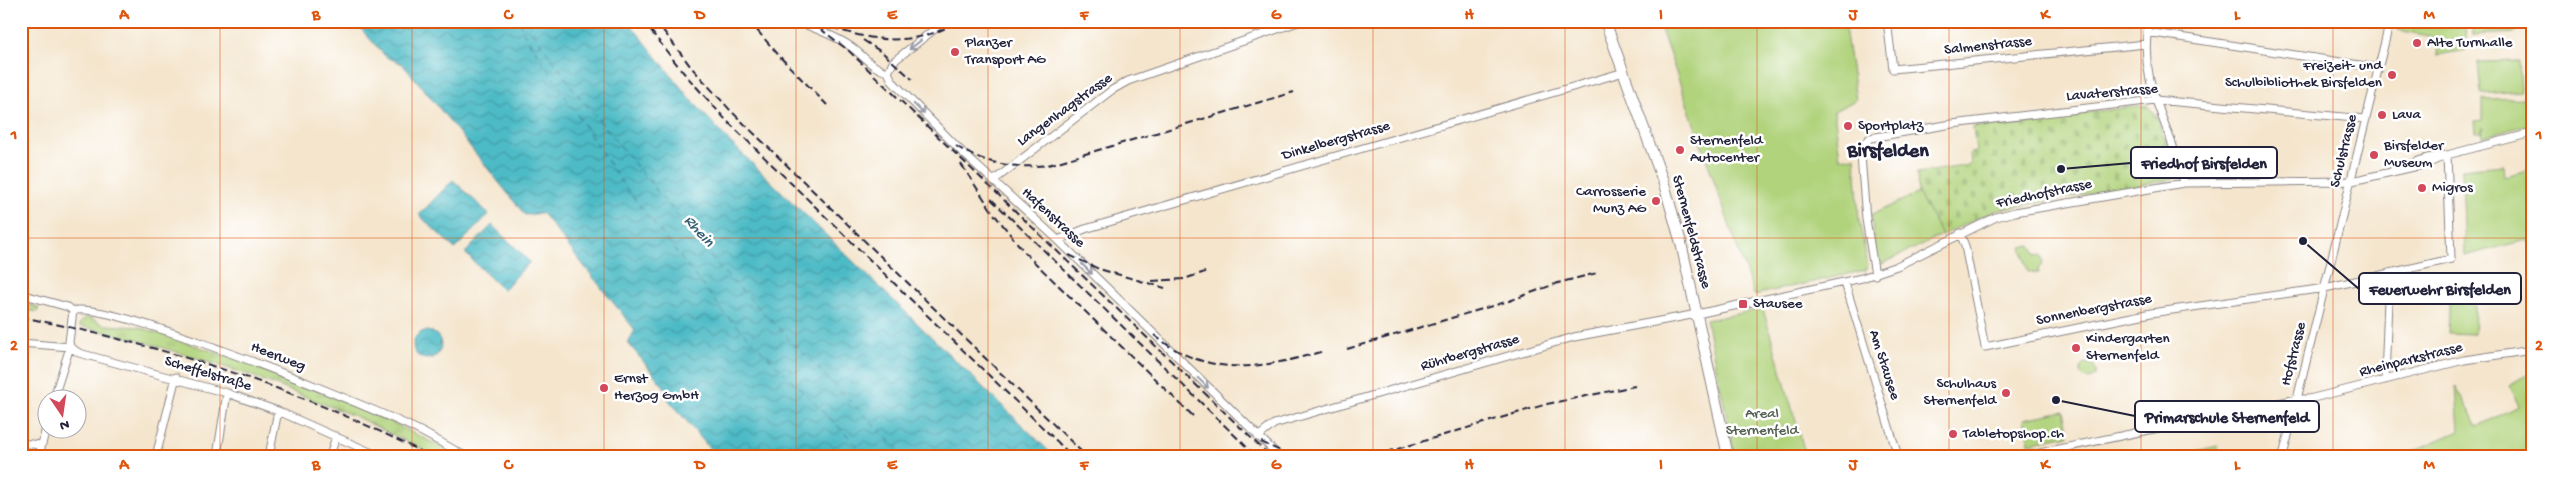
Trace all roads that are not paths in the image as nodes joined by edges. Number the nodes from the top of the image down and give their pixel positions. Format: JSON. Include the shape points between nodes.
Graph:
{"nodes":[{"id":1,"x":797,"y":21,"type":"edge"},
{"id":2,"x":945,"y":21,"type":"edge"},
{"id":3,"x":1301,"y":21,"type":"edge"},
{"id":4,"x":1604,"y":21,"type":"edge"},
{"id":5,"x":1887,"y":21,"type":"edge"},
{"id":6,"x":2149,"y":21,"type":"edge"},
{"id":7,"x":2390,"y":21,"type":"edge"},
{"id":8,"x":2147,"y":32,"type":"junction"},
{"id":9,"x":2146,"y":44,"type":"junction"},
{"id":10,"x":2379,"y":68,"type":"junction"},
{"id":11,"x":888,"y":72,"type":"junction"},
{"id":12,"x":1624,"y":72,"type":"junction"},
{"id":13,"x":2155,"y":100,"type":"junction"},
{"id":14,"x":2366,"y":119,"type":"junction"},
{"id":15,"x":2532,"y":133,"type":"edge"},
{"id":16,"x":2447,"y":155,"type":"junction"},
{"id":17,"x":2352,"y":180,"type":"junction"},
{"id":18,"x":993,"y":181,"type":"junction"},
{"id":19,"x":2184,"y":184,"type":"junction"},
{"id":20,"x":1960,"y":234,"type":"junction"},
{"id":21,"x":1058,"y":240,"type":"junction"},
{"id":22,"x":2389,"y":273,"type":"junction"},
{"id":23,"x":1875,"y":274,"type":"junction"},
{"id":24,"x":1844,"y":283,"type":"junction"},
{"id":25,"x":2325,"y":288,"type":"junction"},
{"id":26,"x":21,"y":294,"type":"edge"},
{"id":27,"x":73,"y":313,"type":"junction"},
{"id":28,"x":1697,"y":314,"type":"junction"},
{"id":29,"x":21,"y":343,"type":"edge"},
{"id":30,"x":70,"y":347,"type":"junction"},
{"id":31,"x":2532,"y":350,"type":"edge"},
{"id":32,"x":176,"y":378,"type":"junction"},
{"id":33,"x":2385,"y":380,"type":"junction"},
{"id":34,"x":56,"y":390,"type":"edge"},
{"id":35,"x":227,"y":393,"type":"junction"},
{"id":36,"x":2297,"y":399,"type":"junction"},
{"id":37,"x":278,"y":411,"type":"junction"},
{"id":38,"x":336,"y":436,"type":"junction"},
{"id":39,"x":1258,"y":437,"type":"junction"},
{"id":40,"x":43,"y":440,"type":"edge"},
{"id":41,"x":21,"y":442,"type":"edge"},
{"id":42,"x":42,"y":445,"type":"junction"},
{"id":43,"x":39,"y":456,"type":"edge"},
{"id":44,"x":156,"y":456,"type":"edge"},
{"id":45,"x":216,"y":456,"type":"edge"},
{"id":46,"x":270,"y":456,"type":"edge"},
{"id":47,"x":330,"y":456,"type":"edge"},
{"id":48,"x":379,"y":456,"type":"edge"},
{"id":49,"x":465,"y":456,"type":"edge"},
{"id":50,"x":1279,"y":456,"type":"edge"},
{"id":51,"x":1728,"y":456,"type":"edge"},
{"id":52,"x":1898,"y":456,"type":"edge"},
{"id":53,"x":2026,"y":456,"type":"edge"},
{"id":54,"x":2283,"y":456,"type":"edge"}],
"edges":[{"from":1,"to":11,"type":"street","name":"Hafenstrasse","via":[[850,46],[880,70]]},
{"from":2,"to":11,"type":"street","one_way":true,"via":[[894,62]]},
{"from":3,"to":18,"type":"street","name":"Langenhagstrasse","via":[[1128,81]]},
{"from":4,"to":12,"type":"street","name":"Sternenfeldstrasse"},
{"from":5,"to":9,"type":"street","name":"Salmenstrasse","via":[[1893,69]]},
{"from":6,"to":8,"type":"street"},
{"from":7,"to":10,"type":"street","name":"Schulstrasse"},
{"from":8,"to":9,"type":"street"},
{"from":8,"to":10,"type":"street"},
{"from":9,"to":13,"type":"street","via":[[2147,70]]},
{"from":10,"to":14,"type":"street","name":"Schulstrasse"},
{"from":11,"to":18,"type":"street","name":"Hafenstrasse","one_way":true,"via":[[892,81]]},
{"from":12,"to":21,"type":"street","name":"Dinkelbergstrasse","via":[[1085,229]]},
{"from":12,"to":28,"type":"street","name":"Sternenfeldstrasse","via":[[1664,184]]},
{"from":13,"to":14,"type":"street","name":"Lavaterstrasse"},
{"from":13,"to":19,"type":"street"},
{"from":13,"to":23,"type":"street","name":"Lavaterstrasse","via":[[1898,131],[1864,142],[1861,156],[1866,219]]},
{"from":14,"to":17,"type":"street","name":"Schulstrasse"},
{"from":15,"to":16,"type":"street","name":"Friedhofstrasse"},
{"from":16,"to":17,"type":"street","name":"Friedhofstrasse","via":[[2429,164]]},
{"from":16,"to":22,"type":"street","via":[[2451,259]]},
{"from":17,"to":19,"type":"street","name":"Friedhofstrasse"},
{"from":17,"to":25,"type":"street","name":"Schulstrasse"},
{"from":18,"to":21,"type":"street","name":"Hafenstrasse"},
{"from":19,"to":20,"type":"street","name":"Friedhofstrasse","via":[[2015,212]]},
{"from":20,"to":23,"type":"street","name":"Friedhofstrasse"},
{"from":20,"to":25,"type":"street","name":"Sonnenbergstrasse","via":[[1985,347],[2151,313]]},
{"from":21,"to":39,"type":"street","name":"Hafenstrasse","one_way":true},
{"from":22,"to":25,"type":"street"},
{"from":22,"to":33,"type":"street"},
{"from":23,"to":24,"type":"street","name":"Friedhofstrasse"},
{"from":24,"to":28,"type":"street","name":"Friedhofstrasse"},
{"from":24,"to":52,"type":"street","name":"Am Stausee"},
{"from":25,"to":36,"type":"street","name":"Hofstrasse"},
{"from":26,"to":27,"type":"street","name":"Heerweg","via":[[68,307]]},
{"from":27,"to":30,"type":"street"},
{"from":27,"to":49,"type":"street","name":"Heerweg","via":[[79,309],[100,313],[197,341],[345,398],[418,430]]},
{"from":28,"to":39,"type":"street","name":"Rührbergstrasse","via":[[1574,337],[1274,424]]},
{"from":28,"to":51,"type":"street","name":"Sternenfeldstrasse"},
{"from":29,"to":30,"type":"street","name":"Scheffelstraße"},
{"from":30,"to":32,"type":"street","name":"Scheffelstraße","via":[[79,353]]},
{"from":30,"to":34,"type":"street"},
{"from":31,"to":33,"type":"street","name":"Rheinparkstrasse","via":[[2490,355]]},
{"from":32,"to":35,"type":"street","name":"Scheffelstraße"},
{"from":32,"to":44,"type":"street"},
{"from":33,"to":36,"type":"street","name":"Rheinparkstrasse","via":[[2309,399]]},
{"from":35,"to":37,"type":"street","name":"Scheffelstraße"},
{"from":35,"to":45,"type":"street"},
{"from":36,"to":53,"type":"street"},
{"from":36,"to":54,"type":"street","name":"Hofstrasse"},
{"from":37,"to":38,"type":"street","name":"Scheffelstraße"},
{"from":37,"to":46,"type":"street"},
{"from":38,"to":47,"type":"street"},
{"from":38,"to":48,"type":"street","name":"Scheffelstraße"},
{"from":39,"to":50,"type":"street","name":"Hafenstrasse"},
{"from":40,"to":42,"type":"street"},
{"from":41,"to":42,"type":"street"},
{"from":42,"to":43,"type":"street"}]}
